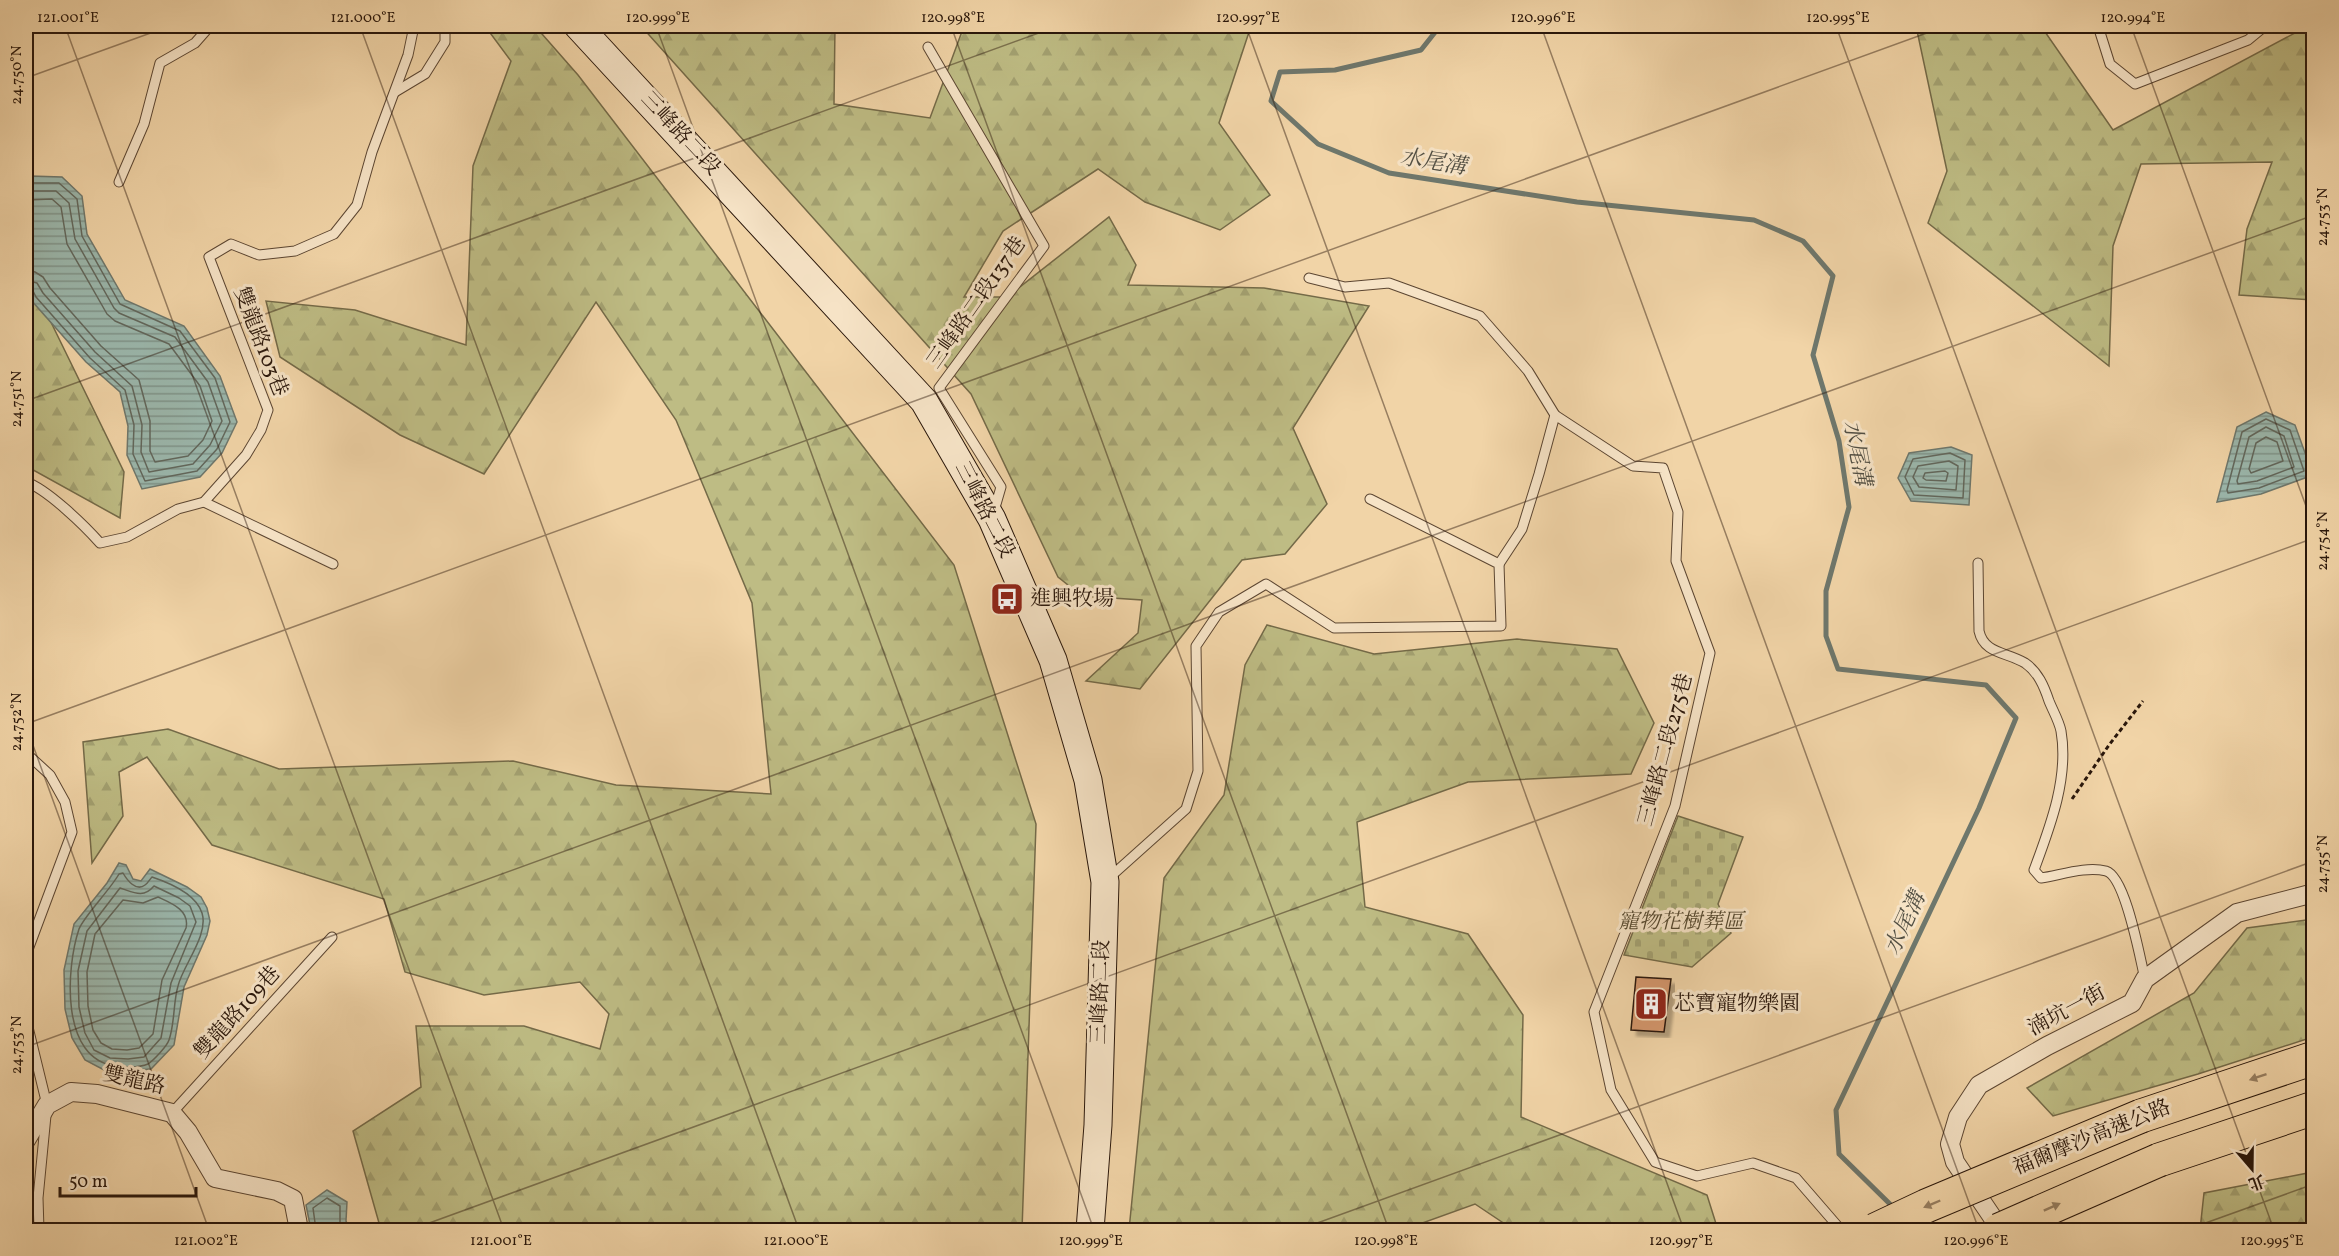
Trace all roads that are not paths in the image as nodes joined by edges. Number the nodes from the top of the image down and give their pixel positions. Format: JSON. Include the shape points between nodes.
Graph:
{"nodes":[{"id":1,"x":210,"y":26,"type":"edge"},
{"id":2,"x":414,"y":26,"type":"edge"},
{"id":3,"x":445,"y":26,"type":"edge"},
{"id":4,"x":578,"y":26,"type":"edge"},
{"id":5,"x":2098,"y":26,"type":"edge"},
{"id":6,"x":2262,"y":27,"type":"edge"},
{"id":7,"x":928,"y":47,"type":"dead end"},
{"id":8,"x":395,"y":92,"type":"junction"},
{"id":9,"x":119,"y":182,"type":"dead end"},
{"id":10,"x":1309,"y":278,"type":"dead end"},
{"id":11,"x":1555,"y":416,"type":"junction"},
{"id":12,"x":26,"y":482,"type":"edge"},
{"id":13,"x":1370,"y":499,"type":"dead end"},
{"id":14,"x":204,"y":502,"type":"junction"},
{"id":15,"x":992,"y":519,"type":"junction"},
{"id":16,"x":1978,"y":563,"type":"dead end"},
{"id":17,"x":333,"y":564,"type":"dead end"},
{"id":18,"x":1499,"y":564,"type":"junction"},
{"id":19,"x":26,"y":753,"type":"edge"},
{"id":20,"x":1105,"y":882,"type":"junction"},
{"id":21,"x":2311,"y":891,"type":"edge"},
{"id":22,"x":332,"y":937,"type":"dead end"},
{"id":23,"x":26,"y":955,"type":"edge"},
{"id":24,"x":2145,"y":979,"type":"junction"},
{"id":25,"x":26,"y":1019,"type":"edge"},
{"id":26,"x":2313,"y":1058,"type":"edge"},
{"id":27,"x":47,"y":1105,"type":"junction"},
{"id":28,"x":2313,"y":1108,"type":"edge"},
{"id":29,"x":172,"y":1113,"type":"junction"},
{"id":30,"x":26,"y":1140,"type":"edge"},
{"id":31,"x":39,"y":1230,"type":"edge"},
{"id":32,"x":298,"y":1230,"type":"edge"},
{"id":33,"x":1090,"y":1230,"type":"edge"},
{"id":34,"x":1841,"y":1230,"type":"edge"},
{"id":35,"x":1875,"y":1230,"type":"edge"},
{"id":36,"x":2000,"y":1230,"type":"edge"}],
"edges":[{"from":1,"to":9,"type":"lane","via":[[195,43],[160,63],[144,124]]},
{"from":2,"to":8,"type":"lane","name":"雙龍路103巷"},
{"from":3,"to":8,"type":"lane","via":[[445,42],[425,74]]},
{"from":4,"to":15,"type":"street","name":"三峰路二段","via":[[924,401]]},
{"from":5,"to":6,"type":"lane","via":[[2110,64],[2135,84],[2248,40]]},
{"from":7,"to":15,"type":"lane","name":"三峰路二段137巷","via":[[1044,246],[939,388],[1001,487]]},
{"from":8,"to":14,"type":"lane","name":"雙龍路103巷","via":[[357,205],[334,234],[295,251],[259,255],[231,244],[209,257],[268,410],[246,455]]},
{"from":10,"to":11,"type":"lane","via":[[1345,287],[1389,283],[1480,316],[1528,371]]},
{"from":11,"to":18,"type":"lane","via":[[1522,529]]},
{"from":11,"to":34,"type":"lane","name":"三峰路二段275巷","via":[[1633,466],[1663,468],[1678,512],[1676,561],[1710,653],[1675,806],[1594,1012],[1611,1090],[1654,1162],[1697,1176],[1753,1163],[1796,1178]]},
{"from":12,"to":14,"type":"lane","via":[[60,505],[100,543],[127,537],[178,509]]},
{"from":13,"to":18,"type":"lane"},
{"from":14,"to":17,"type":"lane"},
{"from":15,"to":20,"type":"street","name":"三峰路二段","via":[[1053,660],[1088,780]]},
{"from":16,"to":24,"type":"lane","via":[[1981,642],[2036,672],[2061,730],[2063,770],[2048,834],[2034,870],[2041,878],[2084,870],[2108,871],[2125,899]]},
{"from":18,"to":20,"type":"lane","via":[[1501,626],[1334,628],[1266,584],[1219,612],[1196,646],[1198,771],[1186,809]]},
{"from":19,"to":23,"type":"lane","via":[[50,775],[65,802],[72,832]]},
{"from":20,"to":33,"type":"street","name":"三峰路二段","via":[[1098,1125]]},
{"from":21,"to":24,"type":"street","name":"湳坑一街","via":[[2237,913]]},
{"from":22,"to":29,"type":"lane","name":"雙龍路109巷"},
{"from":24,"to":36,"type":"street","name":"湳坑一街","via":[[2132,1003],[1979,1085],[1958,1117],[1950,1144],[1955,1162]]},
{"from":25,"to":27,"type":"lane"},
{"from":26,"to":35,"type":"highway","name":"福爾摩沙高速公路","one_way":true,"bridge":true,"via":[[2141,1116]]},
{"from":27,"to":29,"type":"street","name":"雙龍路","via":[[71,1092],[97,1094]]},
{"from":27,"to":30,"type":"street"},
{"from":27,"to":31,"type":"lane","via":[[38,1198]]},
{"from":36,"to":28,"type":"highway","one_way":true,"bridge":true,"via":[[2159,1160]]},
{"from":29,"to":32,"type":"street","name":"雙龍路","via":[[215,1178],[277,1191],[293,1199]]}]}
